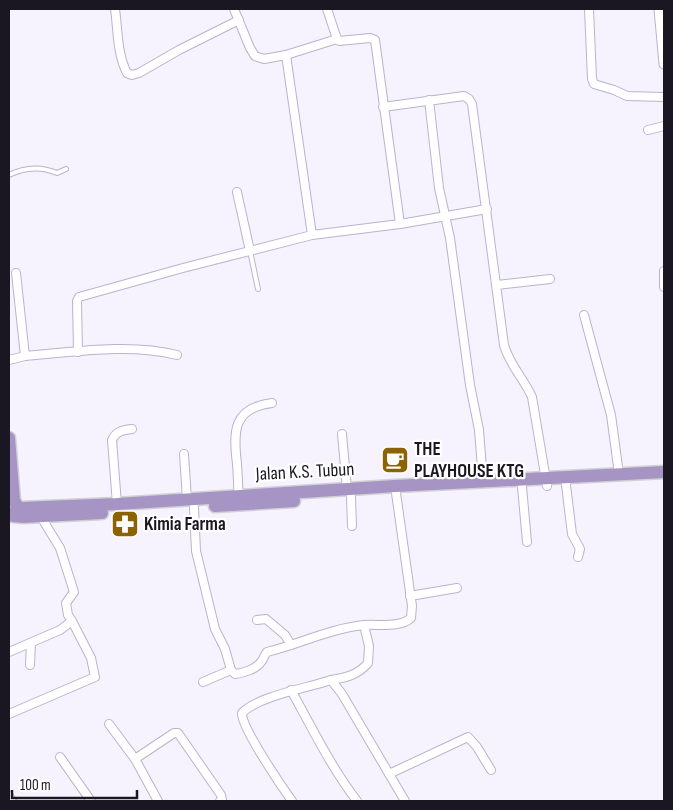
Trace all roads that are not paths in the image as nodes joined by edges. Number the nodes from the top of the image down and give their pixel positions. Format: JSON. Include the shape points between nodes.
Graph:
{"nodes":[{"id":1,"x":115,"y":9,"type":"edge"},
{"id":2,"x":234,"y":9,"type":"edge"},
{"id":3,"x":327,"y":9,"type":"edge"},
{"id":4,"x":589,"y":9,"type":"edge"},
{"id":5,"x":659,"y":9,"type":"edge"},
{"id":6,"x":239,"y":20,"type":"junction"},
{"id":7,"x":337,"y":39,"type":"junction"},
{"id":8,"x":286,"y":55,"type":"junction"},
{"id":9,"x":664,"y":64,"type":"edge"},
{"id":10,"x":664,"y":97,"type":"edge"},
{"id":11,"x":429,"y":100,"type":"junction"},
{"id":12,"x":383,"y":107,"type":"junction"},
{"id":13,"x":664,"y":126,"type":"edge"},
{"id":14,"x":648,"y":130,"type":"dead end"},
{"id":15,"x":66,"y":168,"type":"dead end"},
{"id":16,"x":9,"y":175,"type":"edge"},
{"id":17,"x":237,"y":192,"type":"dead end"},
{"id":18,"x":487,"y":209,"type":"junction"},
{"id":19,"x":445,"y":216,"type":"junction"},
{"id":20,"x":400,"y":224,"type":"junction"},
{"id":21,"x":312,"y":235,"type":"junction"},
{"id":22,"x":250,"y":251,"type":"junction"},
{"id":23,"x":664,"y":271,"type":"edge"},
{"id":24,"x":16,"y":273,"type":"dead end"},
{"id":25,"x":550,"y":279,"type":"dead end"},
{"id":26,"x":497,"y":285,"type":"junction"},
{"id":27,"x":664,"y":287,"type":"edge"},
{"id":28,"x":258,"y":289,"type":"dead end"},
{"id":29,"x":584,"y":315,"type":"dead end"},
{"id":30,"x":78,"y":352,"type":"junction"},
{"id":31,"x":177,"y":355,"type":"dead end"},
{"id":32,"x":25,"y":356,"type":"junction"},
{"id":33,"x":9,"y":360,"type":"edge"},
{"id":34,"x":272,"y":403,"type":"dead end"},
{"id":35,"x":132,"y":429,"type":"dead end"},
{"id":36,"x":342,"y":434,"type":"dead end"},
{"id":37,"x":9,"y":438,"type":"edge"},
{"id":38,"x":184,"y":454,"type":"dead end"},
{"id":39,"x":664,"y":472,"type":"edge"},
{"id":40,"x":619,"y":474,"type":"junction"},
{"id":41,"x":664,"y":480,"type":"edge"},
{"id":42,"x":483,"y":481,"type":"junction"},
{"id":43,"x":572,"y":481,"type":"junction"},
{"id":44,"x":546,"y":482,"type":"junction"},
{"id":45,"x":522,"y":487,"type":"junction"},
{"id":46,"x":395,"y":490,"type":"junction"},
{"id":47,"x":349,"y":493,"type":"junction"},
{"id":48,"x":239,"y":500,"type":"junction"},
{"id":49,"x":191,"y":503,"type":"junction"},
{"id":50,"x":117,"y":504,"type":"junction"},
{"id":51,"x":11,"y":509,"type":"edge"},
{"id":52,"x":41,"y":517,"type":"junction"},
{"id":53,"x":352,"y":526,"type":"dead end"},
{"id":54,"x":527,"y":542,"type":"dead end"},
{"id":55,"x":578,"y":557,"type":"dead end"},
{"id":56,"x":457,"y":588,"type":"dead end"},
{"id":57,"x":410,"y":596,"type":"junction"},
{"id":58,"x":257,"y":620,"type":"dead end"},
{"id":59,"x":72,"y":621,"type":"junction"},
{"id":60,"x":364,"y":625,"type":"junction"},
{"id":61,"x":31,"y":643,"type":"junction"},
{"id":62,"x":291,"y":645,"type":"junction"},
{"id":63,"x":9,"y":652,"type":"edge"},
{"id":64,"x":30,"y":665,"type":"dead end"},
{"id":65,"x":230,"y":670,"type":"junction"},
{"id":66,"x":331,"y":680,"type":"junction"},
{"id":67,"x":203,"y":682,"type":"dead end"},
{"id":68,"x":292,"y":690,"type":"junction"},
{"id":69,"x":9,"y":714,"type":"edge"},
{"id":70,"x":109,"y":724,"type":"dead end"},
{"id":71,"x":60,"y":757,"type":"dead end"},
{"id":72,"x":135,"y":759,"type":"junction"},
{"id":73,"x":491,"y":770,"type":"dead end"},
{"id":74,"x":389,"y":774,"type":"junction"},
{"id":75,"x":9,"y":796,"type":"edge"},
{"id":76,"x":12,"y":801,"type":"edge"},
{"id":77,"x":91,"y":801,"type":"edge"},
{"id":78,"x":158,"y":801,"type":"edge"},
{"id":79,"x":220,"y":801,"type":"edge"},
{"id":80,"x":292,"y":801,"type":"edge"},
{"id":81,"x":357,"y":801,"type":"edge"},
{"id":82,"x":405,"y":801,"type":"edge"}],
"edges":[{"from":1,"to":6,"type":"street","via":[[124,67],[132,75]]},
{"from":2,"to":6,"type":"street"},
{"from":3,"to":7,"type":"street"},
{"from":4,"to":10,"type":"street","via":[[594,84],[627,96]]},
{"from":5,"to":9,"type":"street"},
{"from":6,"to":8,"type":"street","via":[[255,56],[264,59]]},
{"from":7,"to":8,"type":"street"},
{"from":7,"to":12,"type":"street","via":[[374,40]]},
{"from":8,"to":21,"type":"street"},
{"from":11,"to":12,"type":"street"},
{"from":11,"to":18,"type":"street","via":[[464,96],[471,101]]},
{"from":11,"to":19,"type":"street"},
{"from":12,"to":20,"type":"street"},
{"from":13,"to":14,"type":"street"},
{"from":15,"to":16,"type":"lane","via":[[57,173],[32,168]]},
{"from":17,"to":22,"type":"street"},
{"from":18,"to":19,"type":"street"},
{"from":18,"to":26,"type":"street"},
{"from":19,"to":20,"type":"street"},
{"from":19,"to":42,"type":"street","via":[[470,385],[480,430]]},
{"from":20,"to":21,"type":"street"},
{"from":21,"to":22,"type":"street"},
{"from":22,"to":28,"type":"lane"},
{"from":22,"to":30,"type":"street","via":[[79,297]]},
{"from":23,"to":27,"type":"street"},
{"from":24,"to":32,"type":"street"},
{"from":25,"to":26,"type":"street"},
{"from":26,"to":44,"type":"street","via":[[504,346],[532,397]]},
{"from":29,"to":40,"type":"street","via":[[611,415]]},
{"from":30,"to":31,"type":"street","via":[[141,348]]},
{"from":30,"to":32,"type":"street"},
{"from":32,"to":33,"type":"street"},
{"from":34,"to":48,"type":"street","via":[[250,408],[238,424],[234,444]]},
{"from":35,"to":50,"type":"street","via":[[120,431],[112,440]]},
{"from":36,"to":47,"type":"street"},
{"from":37,"to":51,"type":"highway","via":[[14,500]]},
{"from":38,"to":49,"type":"street"},
{"from":39,"to":40,"type":"highway","name":"Jalan K.S. Tubun"},
{"from":40,"to":43,"type":"highway","name":"Jalan K.S. Tubun"},
{"from":41,"to":43,"type":"highway","name":"Jalan K.S. Tubun"},
{"from":42,"to":44,"type":"highway","name":"Jalan K.S. Tubun"},
{"from":42,"to":46,"type":"highway","name":"Jalan K.S. Tubun"},
{"from":43,"to":44,"type":"highway","name":"Jalan K.S. Tubun"},
{"from":43,"to":55,"type":"street","via":[[572,534],[580,548]]},
{"from":44,"to":45,"type":"highway","name":"Jalan K.S. Tubun"},
{"from":45,"to":46,"type":"highway","name":"Jalan K.S. Tubun"},
{"from":45,"to":54,"type":"street"},
{"from":46,"to":47,"type":"highway","name":"Jalan K.S. Tubun"},
{"from":46,"to":57,"type":"street"},
{"from":47,"to":48,"type":"highway","name":"Jalan K.S. Tubun"},
{"from":47,"to":53,"type":"street"},
{"from":48,"to":49,"type":"highway","name":"Jalan K.S. Tubun"},
{"from":49,"to":50,"type":"highway","name":"Jalan K.S. Tubun"},
{"from":49,"to":52,"type":"highway","name":"Jalan K.S. Tubun"},
{"from":49,"to":65,"type":"street","via":[[195,542],[214,629],[225,649]]},
{"from":50,"to":51,"type":"highway","name":"Jalan K.S. Tubun"},
{"from":51,"to":52,"type":"highway","name":"Jalan K.S. Tubun","via":[[17,517]]},
{"from":52,"to":59,"type":"street","via":[[60,548],[74,592],[66,603]]},
{"from":56,"to":57,"type":"street"},
{"from":57,"to":60,"type":"street","via":[[412,613],[408,621]]},
{"from":58,"to":62,"type":"street","via":[[266,619],[285,635]]},
{"from":59,"to":61,"type":"street"},
{"from":59,"to":69,"type":"street","via":[[91,658],[95,677]]},
{"from":60,"to":62,"type":"street","via":[[321,634]]},
{"from":60,"to":66,"type":"street","via":[[369,646],[368,664],[346,678]]},
{"from":61,"to":63,"type":"street"},
{"from":61,"to":64,"type":"street"},
{"from":62,"to":65,"type":"street","via":[[267,652],[263,661],[250,670],[235,674]]},
{"from":65,"to":67,"type":"street"},
{"from":66,"to":68,"type":"street"},
{"from":66,"to":74,"type":"street"},
{"from":68,"to":80,"type":"street","via":[[252,706],[242,713],[242,717]]},
{"from":68,"to":81,"type":"street","via":[[321,746]]},
{"from":70,"to":72,"type":"street"},
{"from":71,"to":77,"type":"street"},
{"from":72,"to":78,"type":"street"},
{"from":72,"to":79,"type":"street","via":[[178,733],[221,795]]},
{"from":73,"to":74,"type":"street","via":[[468,738]]},
{"from":74,"to":82,"type":"street"},
{"from":75,"to":76,"type":"street"}]}
